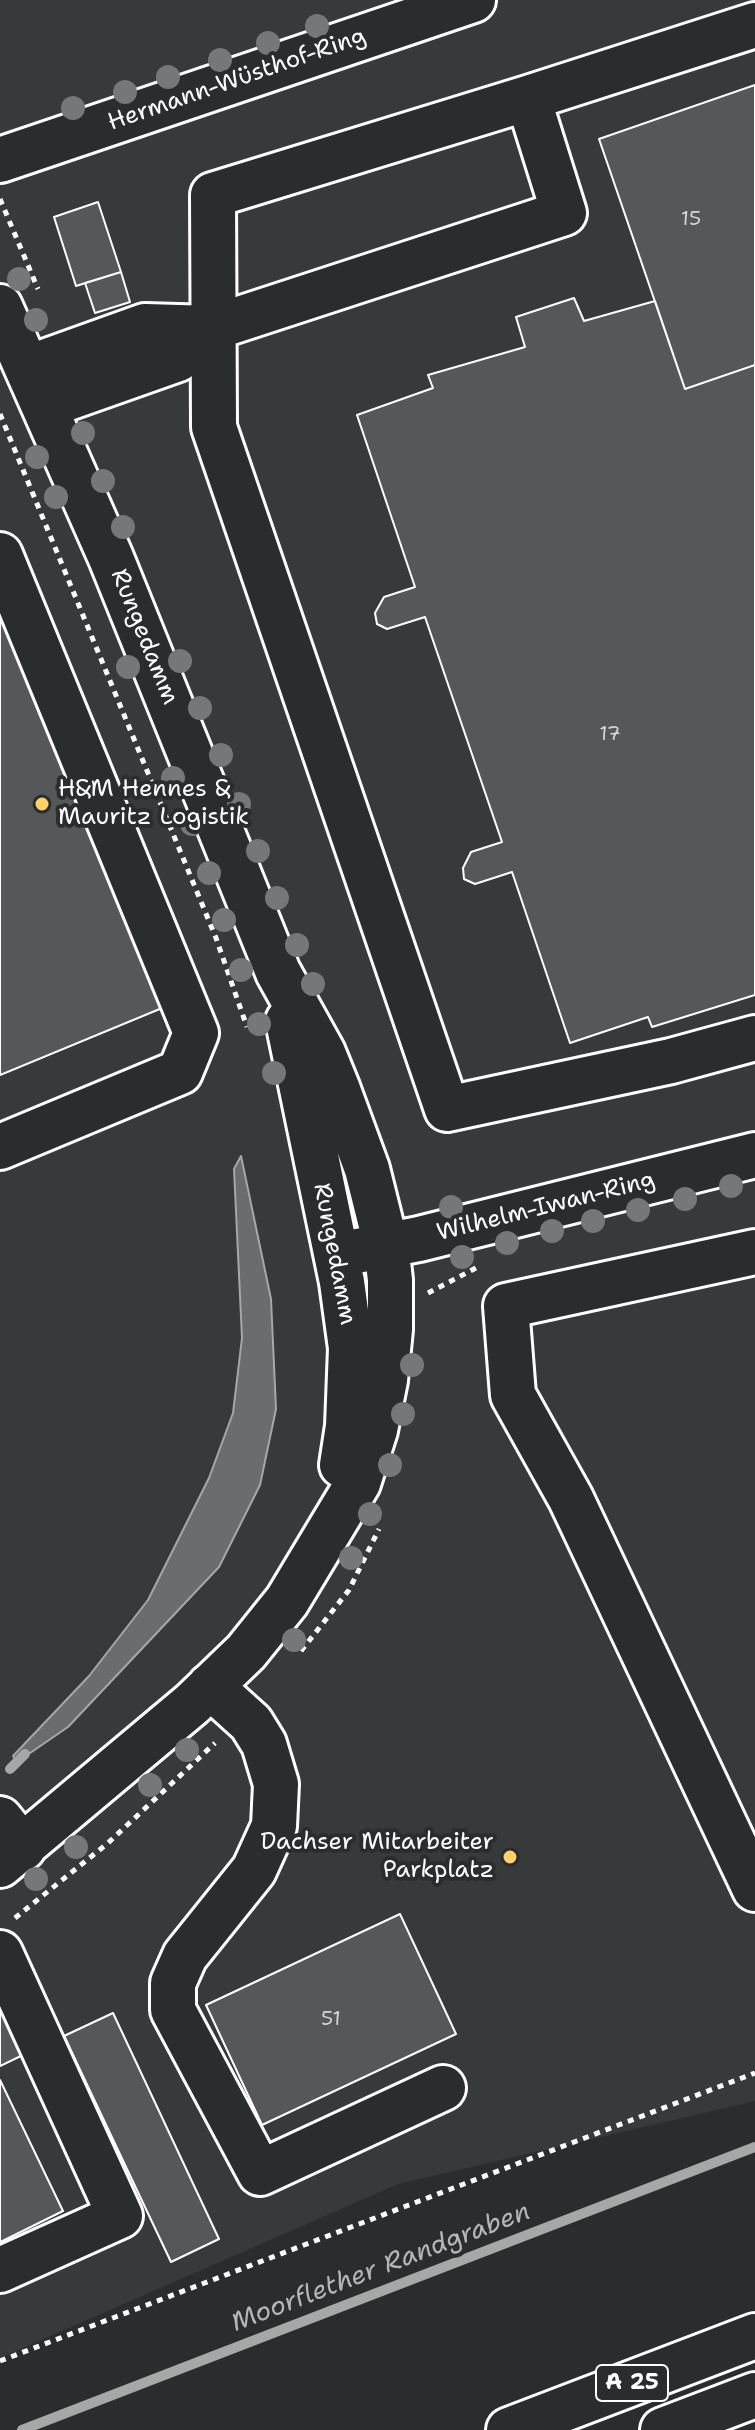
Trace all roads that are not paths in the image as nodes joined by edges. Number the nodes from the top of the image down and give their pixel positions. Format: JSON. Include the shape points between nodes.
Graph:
{"nodes":[{"id":1,"x":473,"y":0,"type":"edge"},
{"id":2,"x":755,"y":25,"type":"edge"},
{"id":3,"x":528,"y":98,"type":"junction"},
{"id":4,"x":0,"y":160,"type":"edge"},
{"id":5,"x":0,"y":307,"type":"edge"},
{"id":6,"x":212,"y":328,"type":"junction"},
{"id":7,"x":37,"y":387,"type":"junction"},
{"id":8,"x":0,"y":555,"type":"edge"},
{"id":9,"x":278,"y":972,"type":"junction"},
{"id":10,"x":755,"y":1038,"type":"edge"},
{"id":11,"x":0,"y":1147,"type":"edge"},
{"id":12,"x":755,"y":1155,"type":"edge"},
{"id":13,"x":402,"y":1242,"type":"junction"},
{"id":14,"x":755,"y":1252,"type":"edge"},
{"id":15,"x":337,"y":1256,"type":"junction"},
{"id":16,"x":325,"y":1537,"type":"junction"},
{"id":17,"x":210,"y":1686,"type":"junction"},
{"id":18,"x":8,"y":1844,"type":"edge"},
{"id":19,"x":755,"y":1889,"type":"edge"},
{"id":20,"x":6,"y":1936,"type":"edge"},
{"id":21,"x":443,"y":2088,"type":"dead end"},
{"id":22,"x":0,"y":2270,"type":"edge"},
{"id":23,"x":755,"y":2336,"type":"edge"},
{"id":24,"x":755,"y":2395,"type":"edge"},
{"id":25,"x":509,"y":2430,"type":"edge"},
{"id":26,"x":663,"y":2430,"type":"edge"}],
"edges":[{"from":1,"to":4,"type":"main road","name":"Hermann-Wüsthof-Ring"},
{"from":2,"to":3,"type":"main road"},
{"from":3,"to":6,"type":"main road","via":[[213,195]]},
{"from":3,"to":6,"type":"main road","via":[[564,213]]},
{"from":5,"to":7,"type":"main road","name":"Rungedamm"},
{"from":6,"to":7,"type":"main road","via":[[145,326]]},
{"from":6,"to":10,"type":"main road","via":[[214,427],[447,1109]]},
{"from":7,"to":9,"type":"main road","name":"Rungedamm"},
{"from":8,"to":11,"type":"main road","via":[[196,1033],[180,1072]]},
{"from":9,"to":13,"type":"main road","name":"Rungedamm","via":[[323,1053],[367,1169]]},
{"from":9,"to":15,"type":"main road","name":"Rungedamm"},
{"from":12,"to":13,"type":"main road","name":"Wilhelm-Iwan-Ring"},
{"from":13,"to":15,"type":"main road","name":"Wilhelm-Iwan-Ring"},
{"from":13,"to":16,"type":"main road","name":"Rungedamm","via":[[390,1280],[385,1380],[375,1430],[358,1483]]},
{"from":14,"to":19,"type":"main road","via":[[506,1306],[513,1395],[571,1499]]},
{"from":15,"to":16,"type":"main road","name":"Rungedamm","via":[[351,1348],[348,1426]]},
{"from":16,"to":17,"type":"main road","name":"Rungedamm","via":[[267,1629]]},
{"from":17,"to":18,"type":"main road","name":"Rungedamm","via":[[150,1741]]},
{"from":17,"to":21,"type":"main road","via":[[251,1723],[264,1744],[276,1784],[274,1826],[254,1870],[185,1956],[173,1983],[173,2010],[260,2173]]},
{"from":20,"to":22,"type":"main road","via":[[120,2216]]},
{"from":23,"to":25,"type":"main road","number":"A 25"},
{"from":24,"to":26,"type":"main road","number":"A 25"}]}
